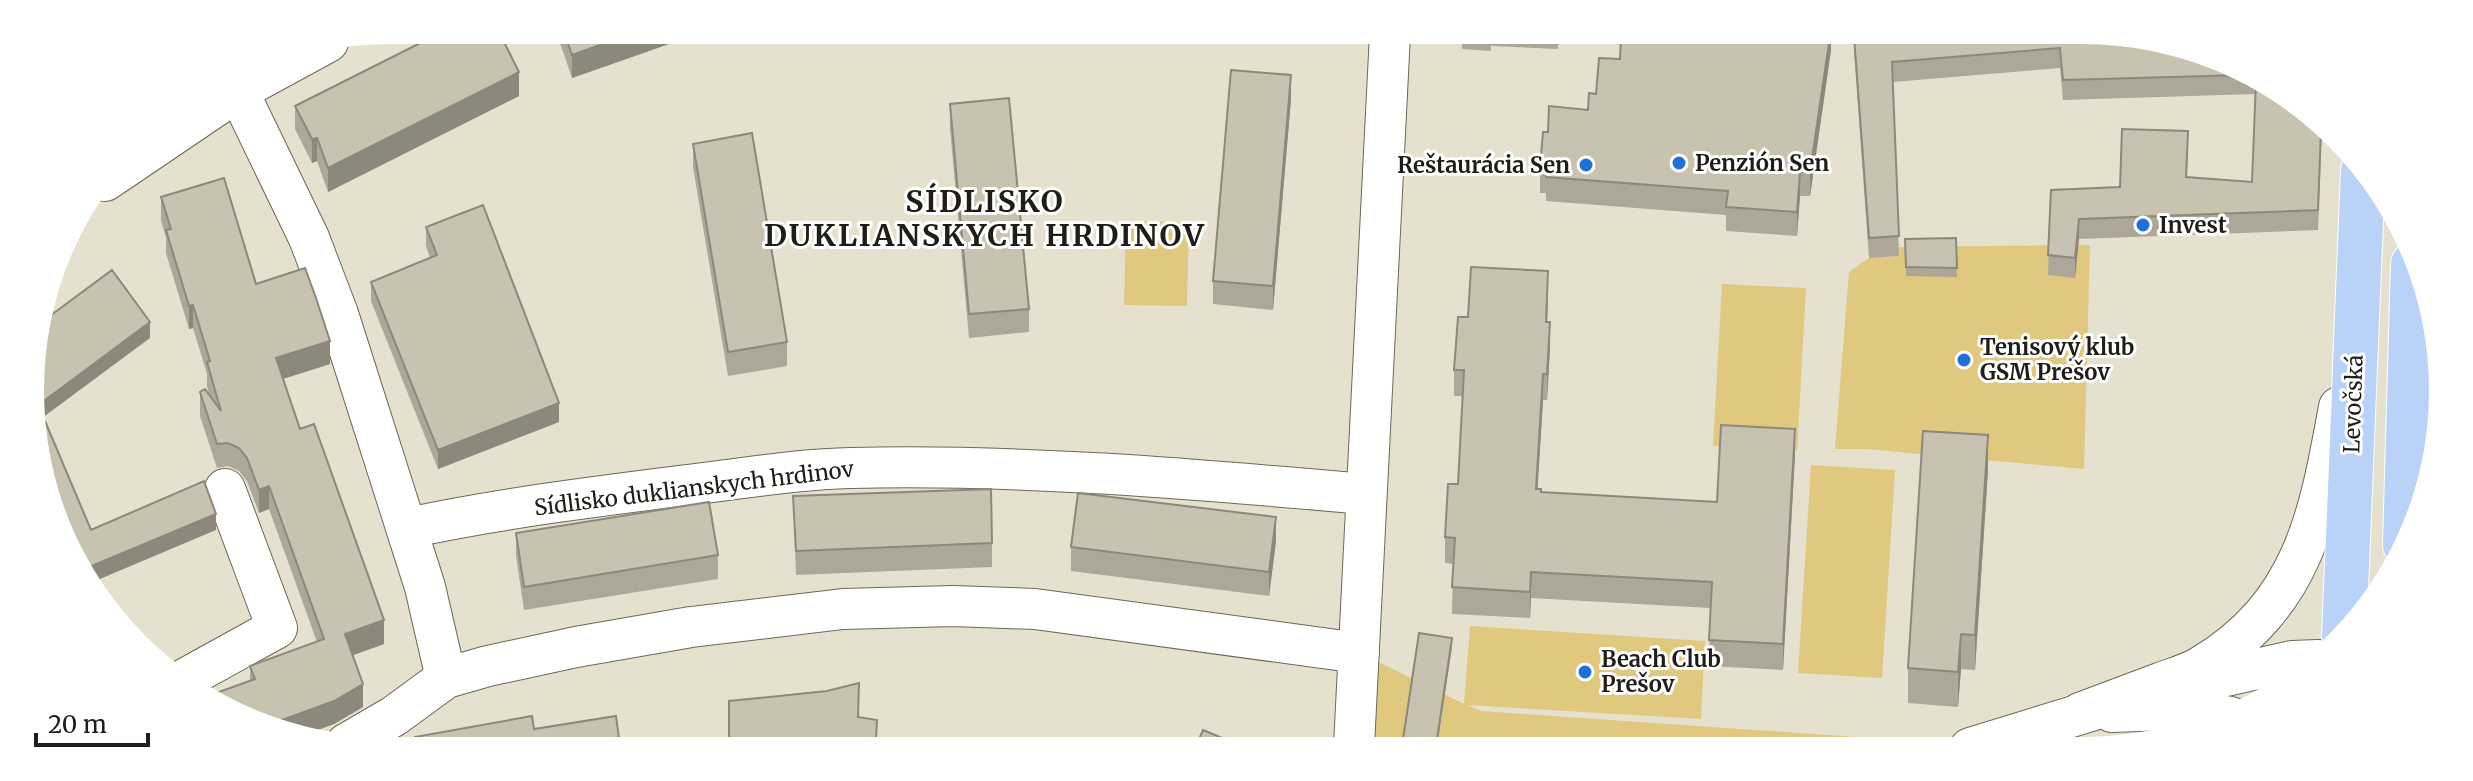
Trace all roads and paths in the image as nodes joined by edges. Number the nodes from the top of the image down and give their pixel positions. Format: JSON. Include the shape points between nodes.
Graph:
{"nodes":[{"id":1,"x":1389,"y":44,"type":"edge"},
{"id":2,"x":303,"y":55,"type":"edge"},
{"id":3,"x":238,"y":91,"type":"junction"},
{"id":4,"x":127,"y":166,"type":"edge"},
{"id":5,"x":2362,"y":187,"type":"edge"},
{"id":6,"x":2412,"y":284,"type":"edge"},
{"id":7,"x":2356,"y":304,"type":"junction"},
{"id":8,"x":225,"y":489,"type":"dead end"},
{"id":9,"x":1365,"y":494,"type":"junction"},
{"id":10,"x":2406,"y":516,"type":"edge"},
{"id":11,"x":408,"y":528,"type":"junction"},
{"id":12,"x":2345,"y":617,"type":"edge"},
{"id":13,"x":1359,"y":653,"type":"junction"},
{"id":14,"x":2298,"y":661,"type":"edge"},
{"id":15,"x":192,"y":675,"type":"edge"},
{"id":16,"x":446,"y":678,"type":"junction"},
{"id":17,"x":2080,"y":713,"type":"junction"},
{"id":18,"x":2210,"y":713,"type":"edge"},
{"id":19,"x":361,"y":735,"type":"edge"},
{"id":20,"x":1354,"y":737,"type":"edge"},
{"id":21,"x":2005,"y":737,"type":"edge"}],
"edges":[{"from":1,"to":9,"type":"street"},
{"from":2,"to":3,"type":"street"},
{"from":3,"to":4,"type":"street"},
{"from":3,"to":11,"type":"street","via":[[309,238]]},
{"from":5,"to":7,"type":"main road","name":"Levočská"},
{"from":6,"to":10,"type":"main road"},
{"from":7,"to":12,"type":"main road","name":"Levočská"},
{"from":7,"to":17,"type":"street","via":[[2324,490],[2286,585],[2257,624],[2199,667]]},
{"from":8,"to":15,"type":"street","via":[[277,628]]},
{"from":9,"to":11,"type":"street","name":"Sídlisko duklianskych hrdinov","via":[[1068,470],[850,468],[642,491]]},
{"from":9,"to":13,"type":"street"},
{"from":11,"to":16,"type":"street"},
{"from":13,"to":16,"type":"street","via":[[1035,609],[843,609],[691,627]]},
{"from":13,"to":20,"type":"street"},
{"from":14,"to":17,"type":"street"},
{"from":16,"to":19,"type":"street"},
{"from":17,"to":18,"type":"street"},
{"from":17,"to":21,"type":"street"}]}
